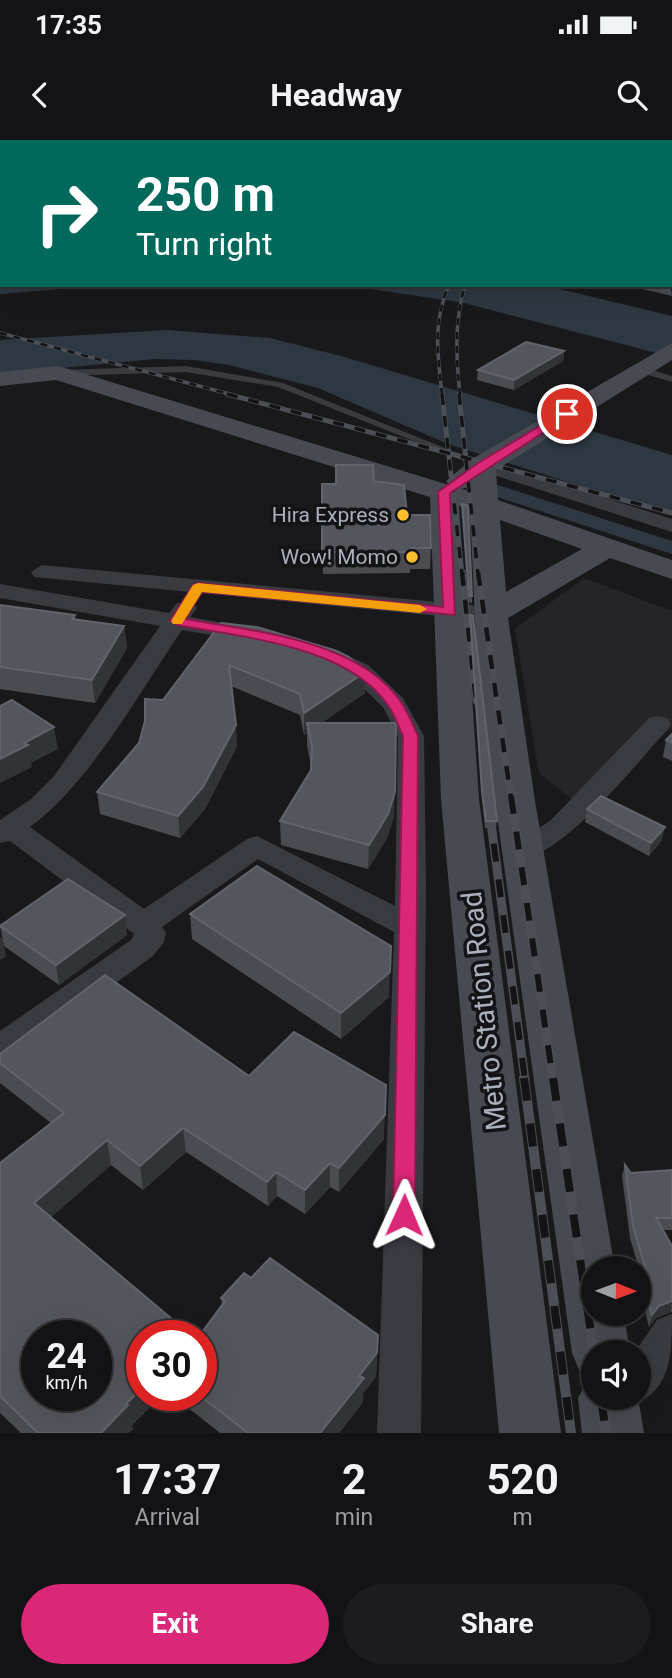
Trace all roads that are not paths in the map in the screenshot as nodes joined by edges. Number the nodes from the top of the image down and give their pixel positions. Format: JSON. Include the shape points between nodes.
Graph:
{"nodes":[{"id":1,"x":656,"y":361,"type":"edge"},
{"id":2,"x":57,"y":373,"type":"junction"},
{"id":3,"x":0,"y":379,"type":"edge"},
{"id":4,"x":672,"y":379,"type":"edge"},
{"id":5,"x":486,"y":463,"type":"junction"},
{"id":6,"x":444,"y":492,"type":"junction"},
{"id":7,"x":484,"y":505,"type":"junction"},
{"id":8,"x":672,"y":526,"type":"edge"},
{"id":9,"x":598,"y":553,"type":"junction"},
{"id":10,"x":672,"y":570,"type":"edge"},
{"id":11,"x":42,"y":572,"type":"dead end"},
{"id":12,"x":672,"y":585,"type":"edge"},
{"id":13,"x":198,"y":587,"type":"junction"},
{"id":14,"x":0,"y":591,"type":"edge"},
{"id":15,"x":469,"y":601,"type":"junction"},
{"id":16,"x":177,"y":621,"type":"junction"},
{"id":17,"x":658,"y":724,"type":"dead end"},
{"id":18,"x":6,"y":831,"type":"edge"},
{"id":19,"x":523,"y":851,"type":"junction"},
{"id":20,"x":144,"y":925,"type":"junction"},
{"id":21,"x":410,"y":927,"type":"junction"},
{"id":22,"x":0,"y":1049,"type":"edge"},
{"id":23,"x":586,"y":1256,"type":"edge"},
{"id":24,"x":672,"y":1334,"type":"edge"},
{"id":25,"x":651,"y":1363,"type":"edge"},
{"id":26,"x":399,"y":1433,"type":"edge"},
{"id":27,"x":530,"y":1433,"type":"edge"}],
"edges":[{"from":1,"to":4,"type":"lane"},
{"from":1,"to":5,"type":"street"},
{"from":2,"to":3,"type":"street"},
{"from":2,"to":5,"type":"lane","via":[[186,369],[280,385]]},
{"from":2,"to":6,"type":"street"},
{"from":5,"to":6,"type":"street"},
{"from":5,"to":7,"type":"street","name":"Metro Station Road"},
{"from":5,"to":8,"type":"street"},
{"from":6,"to":7,"type":"street"},
{"from":6,"to":15,"type":"street","name":"Metro Station Road"},
{"from":7,"to":9,"type":"street"},
{"from":7,"to":15,"type":"street","name":"Metro Station Road"},
{"from":9,"to":10,"type":"street"},
{"from":9,"to":12,"type":"street"},
{"from":9,"to":15,"type":"street"},
{"from":11,"to":13,"type":"street"},
{"from":13,"to":15,"type":"street"},
{"from":13,"to":16,"type":"street"},
{"from":14,"to":16,"type":"street"},
{"from":15,"to":19,"type":"street","name":"Metro Station Road"},
{"from":15,"to":27,"type":"street","name":"Metro Station Road","via":[[460,799]]},
{"from":16,"to":18,"type":"street","via":[[64,782]]},
{"from":16,"to":21,"type":"street","via":[[292,643],[359,670],[394,703],[411,736]]},
{"from":17,"to":19,"type":"street","via":[[560,828]]},
{"from":18,"to":20,"type":"street"},
{"from":19,"to":23,"type":"street","name":"Metro Station Road"},
{"from":20,"to":21,"type":"street","via":[[257,846]]},
{"from":20,"to":22,"type":"street","via":[[150,933],[142,948]]},
{"from":21,"to":26,"type":"street"},
{"from":24,"to":25,"type":"street"}]}
